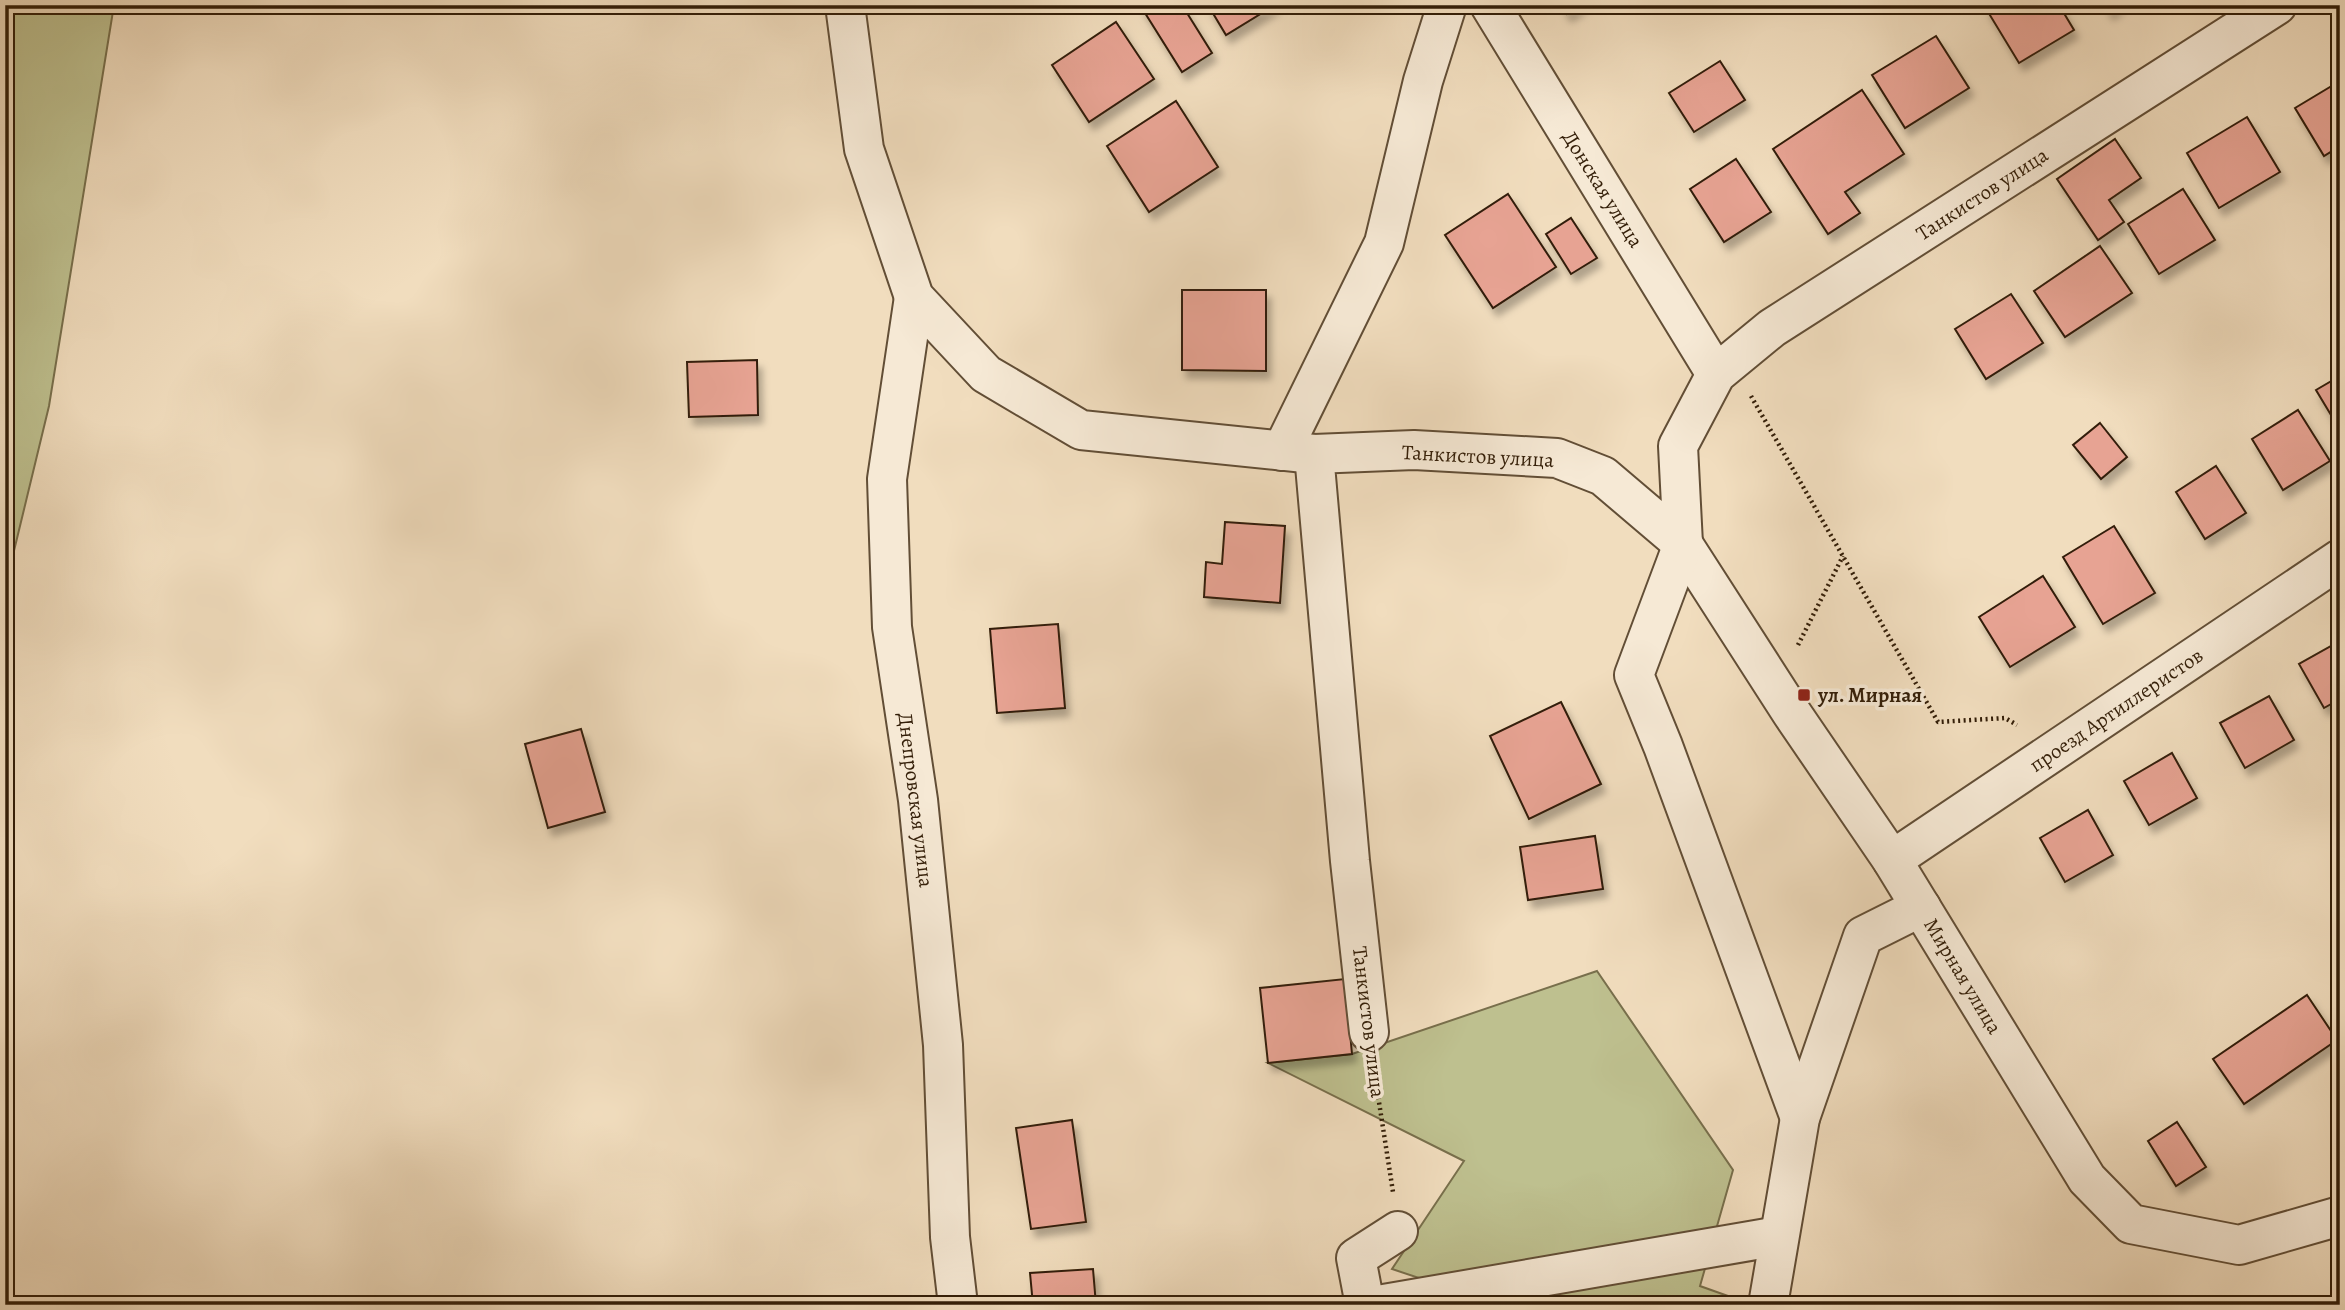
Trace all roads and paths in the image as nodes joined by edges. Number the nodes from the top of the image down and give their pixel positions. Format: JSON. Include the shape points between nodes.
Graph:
{"nodes":[{"id":1,"x":845,"y":5,"type":"edge"},
{"id":2,"x":1447,"y":5,"type":"edge"},
{"id":3,"x":1490,"y":5,"type":"edge"},
{"id":4,"x":2277,"y":5,"type":"edge"},
{"id":5,"x":914,"y":297,"type":"junction"},
{"id":6,"x":1724,"y":368,"type":"junction"},
{"id":7,"x":1298,"y":452,"type":"junction"},
{"id":8,"x":1683,"y":544,"type":"junction"},
{"id":9,"x":1844,"y":555,"type":"junction"},
{"id":10,"x":2340,"y":559,"type":"edge"},
{"id":11,"x":1776,"y":689,"type":"junction"},
{"id":12,"x":2056,"y":750,"type":"junction"},
{"id":13,"x":1892,"y":860,"type":"junction"},
{"id":14,"x":1921,"y":907,"type":"junction"},
{"id":15,"x":1369,"y":1032,"type":"joint"},
{"id":16,"x":1800,"y":1118,"type":"junction"},
{"id":17,"x":2340,"y":1216,"type":"edge"},
{"id":18,"x":1398,"y":1231,"type":"joint"},
{"id":19,"x":1779,"y":1236,"type":"junction"},
{"id":20,"x":958,"y":1305,"type":"edge"},
{"id":21,"x":1365,"y":1305,"type":"edge"},
{"id":22,"x":1378,"y":1305,"type":"edge"},
{"id":23,"x":1768,"y":1305,"type":"edge"}],
"edges":[{"from":1,"to":5,"type":"street","name":"Днепровская улица","via":[[864,149]]},
{"from":2,"to":7,"type":"street","via":[[1423,81],[1384,243]]},
{"from":3,"to":6,"type":"street","name":"Донская улица"},
{"from":4,"to":6,"type":"street","name":"Танкистов улица","via":[[1772,328]]},
{"from":5,"to":7,"type":"street","name":"Днепровская улица","via":[[986,374],[1081,430]]},
{"from":5,"to":20,"type":"street","name":"Днепровская улица","via":[[887,479],[892,627],[918,800],[943,1045],[950,1237]]},
{"from":6,"to":8,"type":"street","name":"Танкистов улица","via":[[1678,446]]},
{"from":6,"to":9,"type":"path"},
{"from":7,"to":8,"type":"street","name":"Танкистов улица","via":[[1414,450],[1557,458],[1603,476]]},
{"from":7,"to":15,"type":"street","name":"Танкистов улица"},
{"from":8,"to":11,"type":"street","name":"Мирная улица"},
{"from":8,"to":16,"type":"street","via":[[1634,675]]},
{"from":9,"to":11,"type":"path"},
{"from":9,"to":12,"type":"path","via":[[1938,722],[2005,718]]},
{"from":10,"to":12,"type":"street","name":"проезд Артиллеристов"},
{"from":11,"to":13,"type":"street","name":"Мирная улица"},
{"from":12,"to":13,"type":"street","name":"проезд Артиллеристов"},
{"from":13,"to":14,"type":"street","name":"Мирная улица"},
{"from":14,"to":16,"type":"street","via":[[1863,936]]},
{"from":14,"to":17,"type":"street","name":"Мирная улица","via":[[2087,1179],[2131,1224],[2239,1245]]},
{"from":15,"to":18,"type":"path","name":"Танкистов улица"},
{"from":16,"to":19,"type":"street"},
{"from":18,"to":21,"type":"street","via":[[1356,1258]]},
{"from":19,"to":22,"type":"street"},
{"from":19,"to":23,"type":"street"}]}
